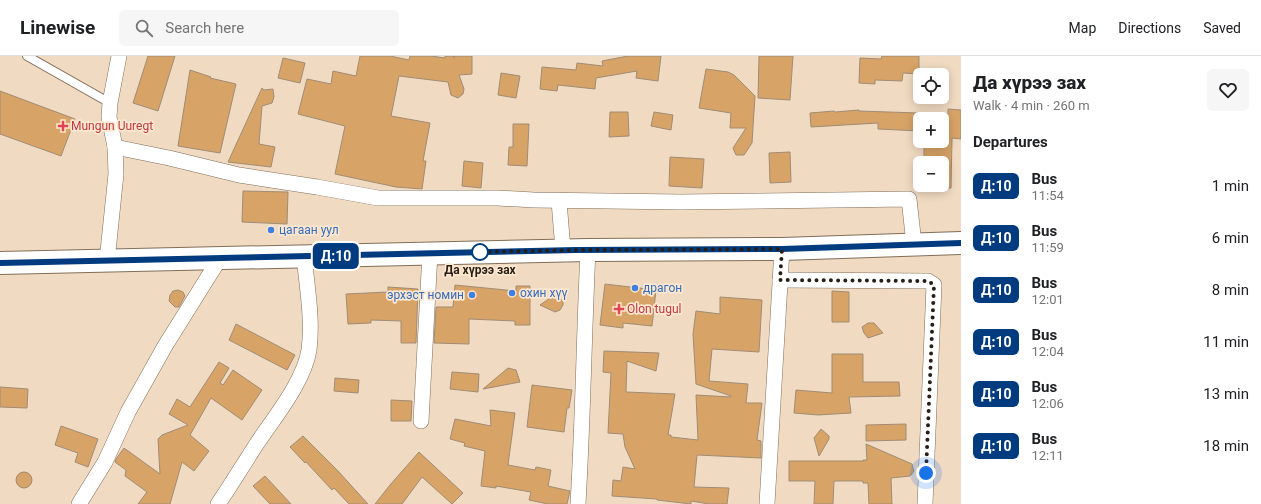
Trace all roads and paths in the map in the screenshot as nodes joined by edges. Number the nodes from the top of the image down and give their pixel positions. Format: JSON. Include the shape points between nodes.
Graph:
{"nodes":[{"id":1,"x":27,"y":56,"type":"edge"},
{"id":2,"x":119,"y":56,"type":"edge"},
{"id":3,"x":110,"y":103,"type":"junction"},
{"id":4,"x":115,"y":147,"type":"junction"},
{"id":5,"x":559,"y":201,"type":"junction"},
{"id":6,"x":961,"y":243,"type":"edge"},
{"id":7,"x":914,"y":244,"type":"junction"},
{"id":8,"x":782,"y":249,"type":"junction"},
{"id":9,"x":563,"y":250,"type":"junction"},
{"id":10,"x":588,"y":250,"type":"junction"},
{"id":11,"x":430,"y":254,"type":"junction"},
{"id":12,"x":304,"y":256,"type":"junction"},
{"id":13,"x":220,"y":258,"type":"junction"},
{"id":14,"x":107,"y":261,"type":"junction"},
{"id":15,"x":0,"y":263,"type":"edge"},
{"id":16,"x":780,"y":280,"type":"junction"},
{"id":17,"x":421,"y":421,"type":"dead end"},
{"id":18,"x":79,"y":504,"type":"edge"},
{"id":19,"x":218,"y":504,"type":"edge"},
{"id":20,"x":578,"y":504,"type":"edge"},
{"id":21,"x":767,"y":504,"type":"edge"},
{"id":22,"x":925,"y":504,"type":"edge"}],
"edges":[{"from":1,"to":3,"type":"lane"},
{"from":2,"to":3,"type":"street"},
{"from":3,"to":4,"type":"street","via":[[109,117]]},
{"from":4,"to":5,"type":"street","via":[[239,175],[378,198]]},
{"from":4,"to":14,"type":"street","via":[[116,174]]},
{"from":5,"to":7,"type":"street","via":[[909,199]]},
{"from":5,"to":9,"type":"street"},
{"from":6,"to":7,"type":"main road"},
{"from":7,"to":8,"type":"main road"},
{"from":8,"to":10,"type":"main road"},
{"from":8,"to":16,"type":"street"},
{"from":9,"to":10,"type":"main road"},
{"from":9,"to":11,"type":"main road"},
{"from":10,"to":20,"type":"street"},
{"from":11,"to":12,"type":"main road"},
{"from":11,"to":17,"type":"street"},
{"from":12,"to":13,"type":"main road"},
{"from":12,"to":19,"type":"street","via":[[310,326],[306,362],[280,410]]},
{"from":13,"to":14,"type":"main road"},
{"from":13,"to":18,"type":"street","via":[[165,346],[128,412],[105,462]]},
{"from":14,"to":15,"type":"main road"},
{"from":16,"to":21,"type":"street"},
{"from":16,"to":22,"type":"street","via":[[928,281],[934,285]]}]}
